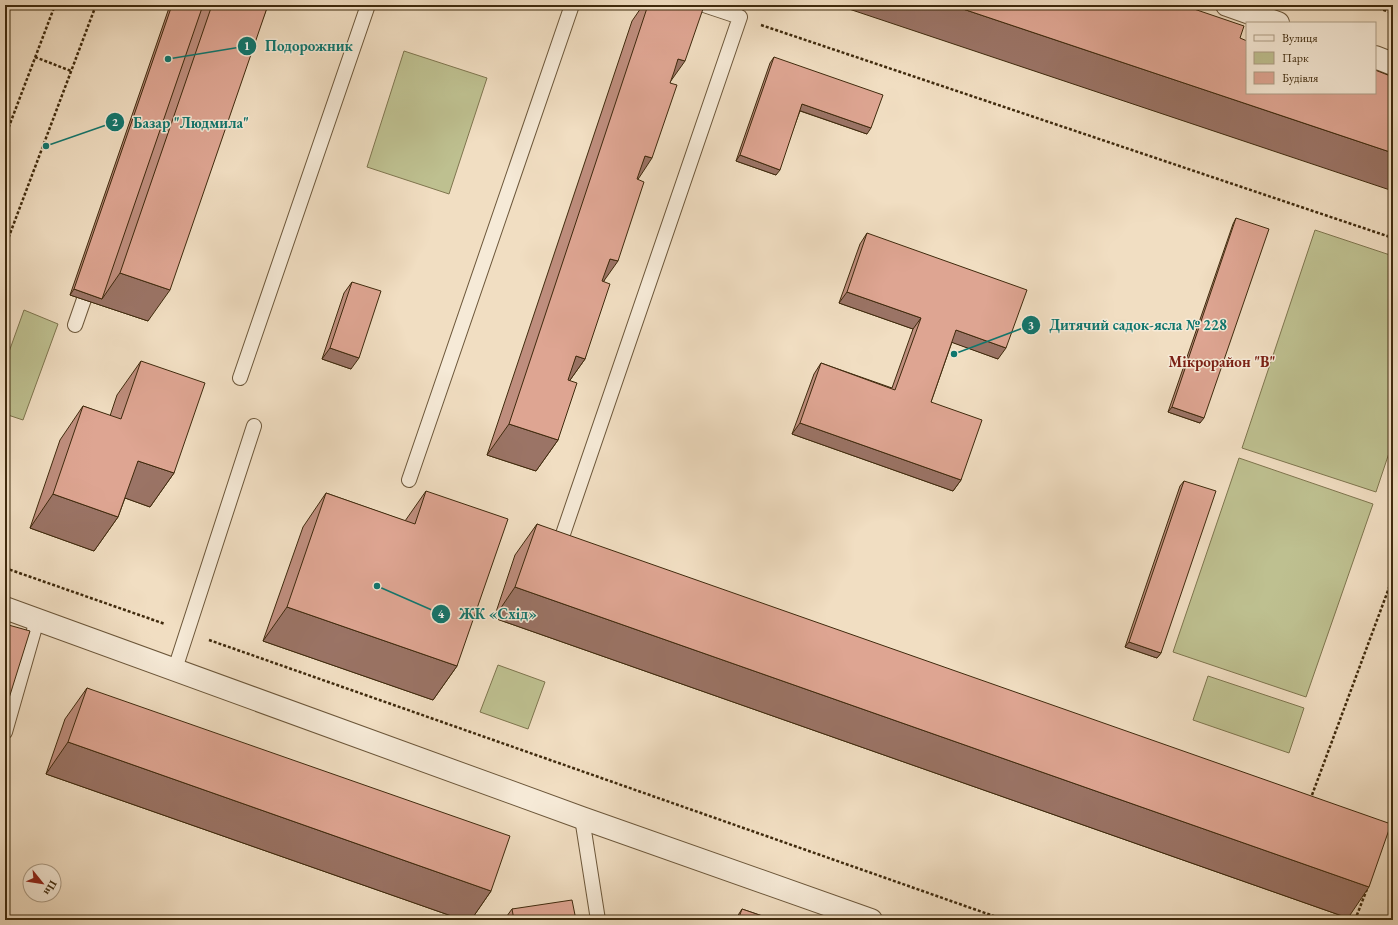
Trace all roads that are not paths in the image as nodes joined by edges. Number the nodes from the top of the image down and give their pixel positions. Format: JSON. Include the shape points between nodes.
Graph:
{"nodes":[{"id":1,"x":368,"y":5,"type":"edge"},
{"id":2,"x":572,"y":5,"type":"edge"},
{"id":3,"x":704,"y":5,"type":"edge"},
{"id":4,"x":1227,"y":5,"type":"edge"},
{"id":5,"x":1275,"y":22,"type":"edge"},
{"id":6,"x":1376,"y":58,"type":"edge"},
{"id":7,"x":1393,"y":64,"type":"edge"},
{"id":8,"x":93,"y":273,"type":"edge"},
{"id":9,"x":75,"y":325,"type":"dead end"},
{"id":10,"x":240,"y":378,"type":"dead end"},
{"id":11,"x":254,"y":426,"type":"dead end"},
{"id":12,"x":409,"y":480,"type":"dead end"},
{"id":13,"x":563,"y":534,"type":"edge"},
{"id":14,"x":5,"y":608,"type":"edge"},
{"id":15,"x":38,"y":620,"type":"junction"},
{"id":16,"x":175,"y":669,"type":"junction"},
{"id":17,"x":5,"y":732,"type":"edge"},
{"id":18,"x":582,"y":818,"type":"junction"},
{"id":19,"x":598,"y":920,"type":"edge"},
{"id":20,"x":871,"y":920,"type":"edge"}],
"edges":[{"from":1,"to":10,"type":"lane"},
{"from":2,"to":12,"type":"lane"},
{"from":3,"to":13,"type":"lane","via":[[740,17]]},
{"from":4,"to":5,"type":"street"},
{"from":6,"to":7,"type":"street"},
{"from":8,"to":9,"type":"lane"},
{"from":11,"to":16,"type":"lane"},
{"from":14,"to":15,"type":"street"},
{"from":15,"to":16,"type":"street"},
{"from":15,"to":17,"type":"lane"},
{"from":16,"to":18,"type":"street"},
{"from":18,"to":19,"type":"lane"},
{"from":18,"to":20,"type":"street"}]}
